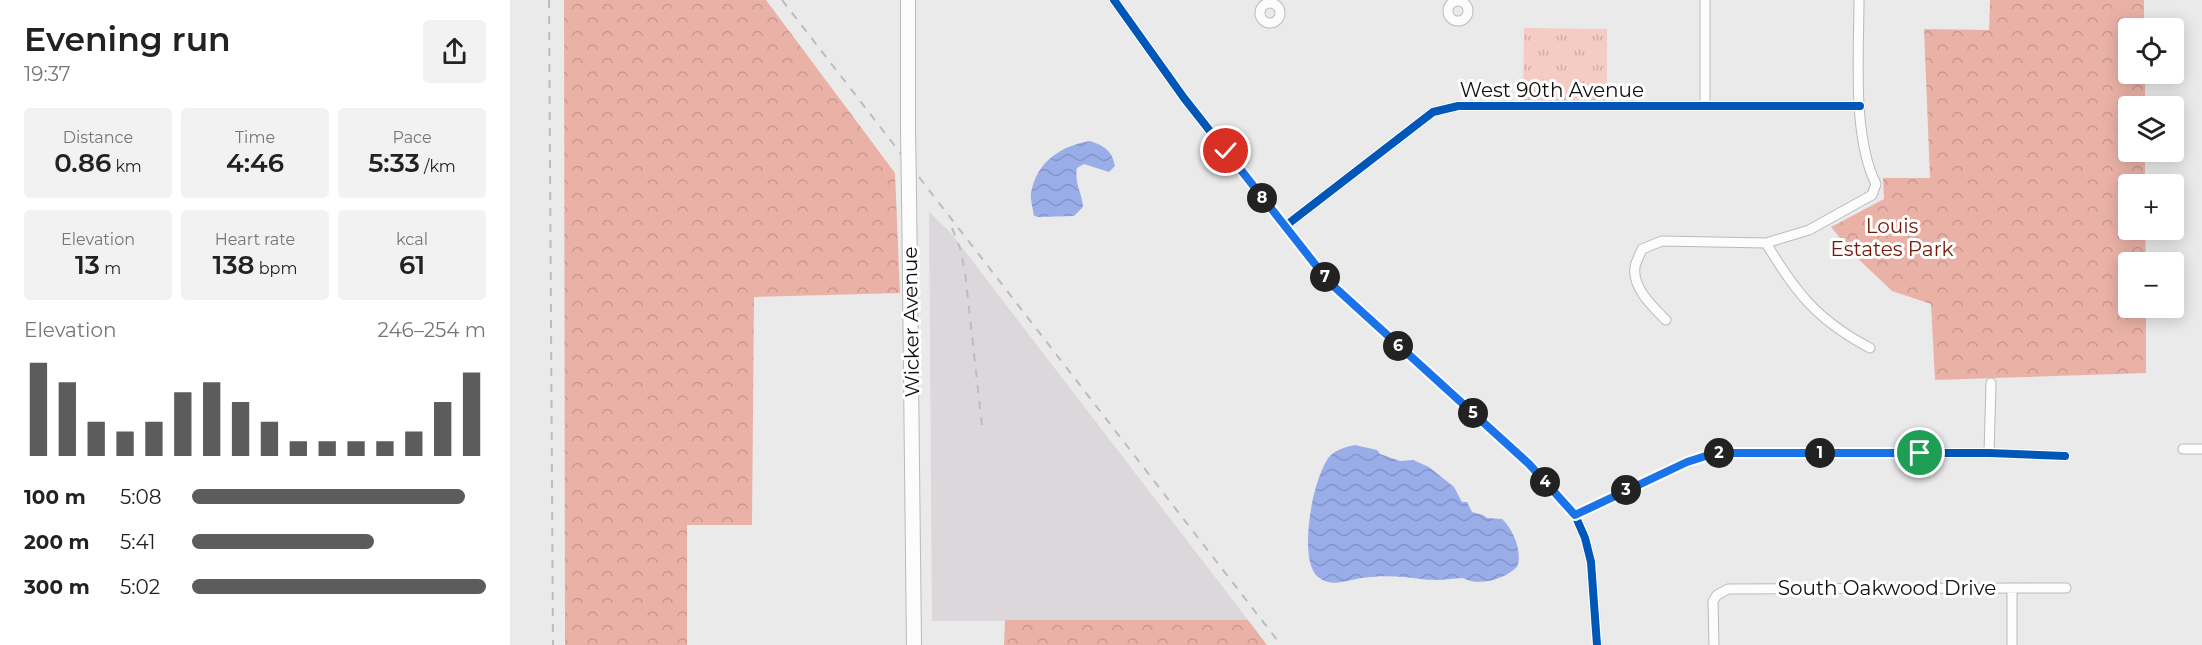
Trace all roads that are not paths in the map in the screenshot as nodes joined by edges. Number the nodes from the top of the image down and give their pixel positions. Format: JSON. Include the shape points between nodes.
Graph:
{"nodes":[{"id":1,"x":908,"y":0,"type":"edge"},
{"id":2,"x":1114,"y":0,"type":"edge"},
{"id":3,"x":1705,"y":0,"type":"edge"},
{"id":4,"x":1859,"y":0,"type":"edge"},
{"id":5,"x":1705,"y":106,"type":"junction"},
{"id":6,"x":1860,"y":106,"type":"junction"},
{"id":7,"x":1284,"y":227,"type":"junction"},
{"id":8,"x":1766,"y":243,"type":"junction"},
{"id":9,"x":1666,"y":320,"type":"dead end"},
{"id":10,"x":1870,"y":348,"type":"dead end"},
{"id":11,"x":1991,"y":383,"type":"dead end"},
{"id":12,"x":2183,"y":449,"type":"dead end"},
{"id":13,"x":2202,"y":449,"type":"edge"},
{"id":14,"x":1989,"y":453,"type":"junction"},
{"id":15,"x":2065,"y":456,"type":"dead end"},
{"id":16,"x":1575,"y":515,"type":"junction"},
{"id":17,"x":2012,"y":588,"type":"junction"},
{"id":18,"x":2066,"y":588,"type":"dead end"},
{"id":19,"x":914,"y":645,"type":"edge"},
{"id":20,"x":1597,"y":645,"type":"edge"},
{"id":21,"x":1714,"y":645,"type":"edge"},
{"id":22,"x":2012,"y":645,"type":"edge"}],
"edges":[{"from":1,"to":19,"type":"highway","name":"Wicker Avenue","bridge":true},
{"from":2,"to":7,"type":"street"},
{"from":3,"to":5,"type":"street"},
{"from":4,"to":6,"type":"street"},
{"from":5,"to":6,"type":"street","name":"West 90th Avenue"},
{"from":5,"to":7,"type":"street","name":"West 90th Avenue","via":[[1458,106],[1433,112]]},
{"from":6,"to":8,"type":"street","via":[[1862,141],[1876,184],[1872,195],[1809,230]]},
{"from":7,"to":16,"type":"street","via":[[1349,302],[1529,464]]},
{"from":8,"to":9,"type":"street","via":[[1662,241],[1642,249],[1635,266],[1635,280]]},
{"from":8,"to":10,"type":"street","via":[[1788,279],[1820,317]]},
{"from":11,"to":14,"type":"street"},
{"from":12,"to":13,"type":"street"},
{"from":14,"to":15,"type":"street"},
{"from":14,"to":16,"type":"street","via":[[1715,453],[1687,462]]},
{"from":16,"to":20,"type":"street","via":[[1591,562]]},
{"from":17,"to":18,"type":"street","name":"South Oakwood Drive"},
{"from":17,"to":21,"type":"street","name":"South Oakwood Drive","via":[[1728,589],[1713,601]]},
{"from":17,"to":22,"type":"street"}]}
